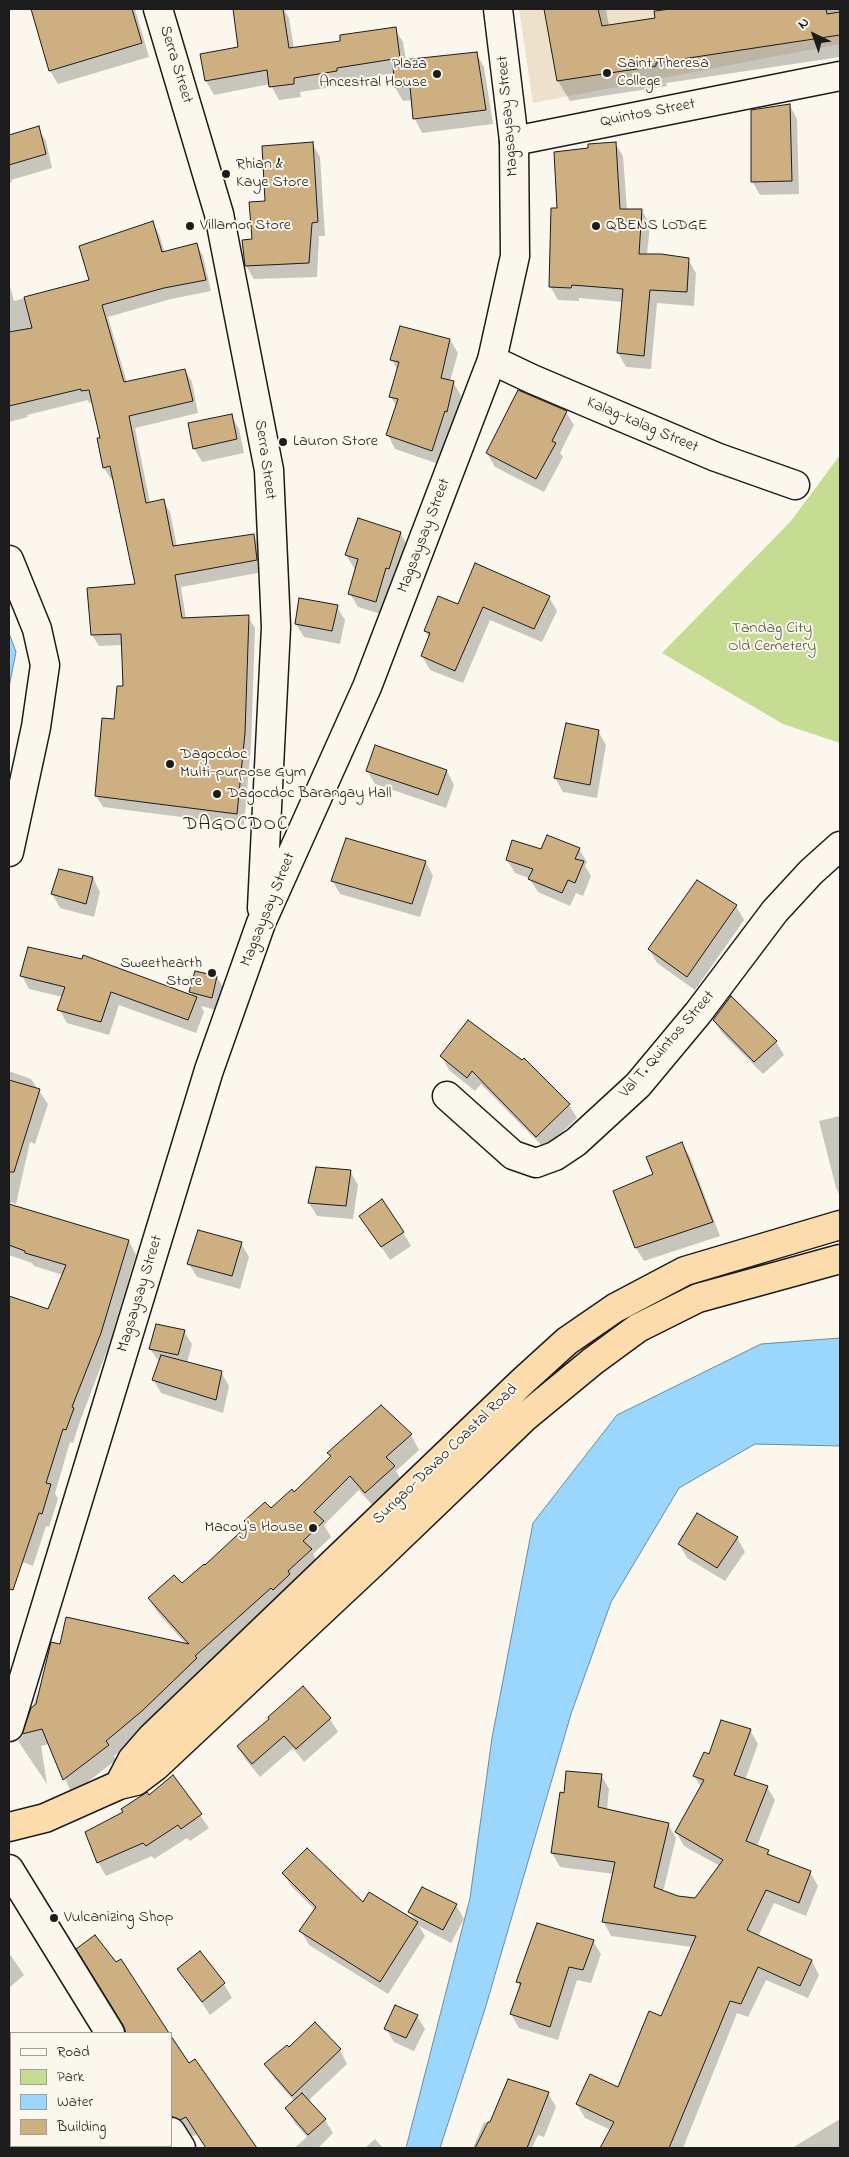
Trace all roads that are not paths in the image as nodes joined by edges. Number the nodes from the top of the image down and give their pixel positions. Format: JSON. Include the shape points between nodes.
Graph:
{"nodes":[{"id":1,"x":158,"y":9,"type":"edge"},
{"id":2,"x":498,"y":9,"type":"edge"},
{"id":3,"x":840,"y":76,"type":"edge"},
{"id":4,"x":514,"y":141,"type":"junction"},
{"id":5,"x":492,"y":360,"type":"junction"},
{"id":6,"x":796,"y":485,"type":"dead end"},
{"id":7,"x":9,"y":560,"type":"edge"},
{"id":8,"x":840,"y":846,"type":"edge"},
{"id":9,"x":9,"y":852,"type":"edge"},
{"id":10,"x":261,"y":922,"type":"junction"},
{"id":11,"x":446,"y":1096,"type":"dead end"},
{"id":12,"x":840,"y":1225,"type":"edge"},
{"id":13,"x":840,"y":1259,"type":"edge"},
{"id":14,"x":539,"y":1366,"type":"junction"},
{"id":15,"x":557,"y":1390,"type":"junction"},
{"id":16,"x":9,"y":1727,"type":"edge"},
{"id":17,"x":119,"y":1785,"type":"junction"},
{"id":18,"x":9,"y":1827,"type":"edge"},
{"id":19,"x":9,"y":1869,"type":"edge"},
{"id":20,"x":109,"y":2032,"type":"edge"},
{"id":21,"x":172,"y":2134,"type":"edge"},
{"id":22,"x":181,"y":2148,"type":"edge"}],
"edges":[{"from":1,"to":10,"type":"street","name":"Serra Street","via":[[219,214],[268,470],[276,627]]},
{"from":2,"to":4,"type":"street","name":"Magsaysay Street"},
{"from":3,"to":4,"type":"street","name":"Quintos Street"},
{"from":4,"to":5,"type":"street","name":"Magsaysay Street","via":[[515,256]]},
{"from":5,"to":6,"type":"street","name":"Kalag-kalag Street","via":[[716,457]]},
{"from":5,"to":10,"type":"street","name":"Magsaysay Street","via":[[367,687]]},
{"from":7,"to":9,"type":"street","via":[[37,629],[45,665],[36,727]]},
{"from":8,"to":11,"type":"street","name":"Val T. Quintos Street","via":[[775,911],[698,1013],[638,1085],[576,1142],[555,1156],[536,1163],[513,1155]]},
{"from":10,"to":16,"type":"street","name":"Magsaysay Street","via":[[209,1070]]},
{"from":12,"to":14,"type":"highway","name":"Surigao-Davao Coastal Road","via":[[685,1271],[615,1308],[567,1341]]},
{"from":13,"to":15,"type":"highway","name":"Surigao-Davao Coastal Road","via":[[698,1298],[638,1328]]},
{"from":14,"to":15,"type":"highway"},
{"from":14,"to":17,"type":"highway","name":"Surigao-Davao Coastal Road","via":[[152,1736],[132,1760]]},
{"from":15,"to":17,"type":"highway","name":"Surigao-Davao Coastal Road","via":[[156,1766],[136,1781]]},
{"from":17,"to":18,"type":"highway","name":"Surigao-Davao Coastal Road","via":[[45,1818]]},
{"from":19,"to":20,"type":"street"},
{"from":21,"to":22,"type":"street"}]}
